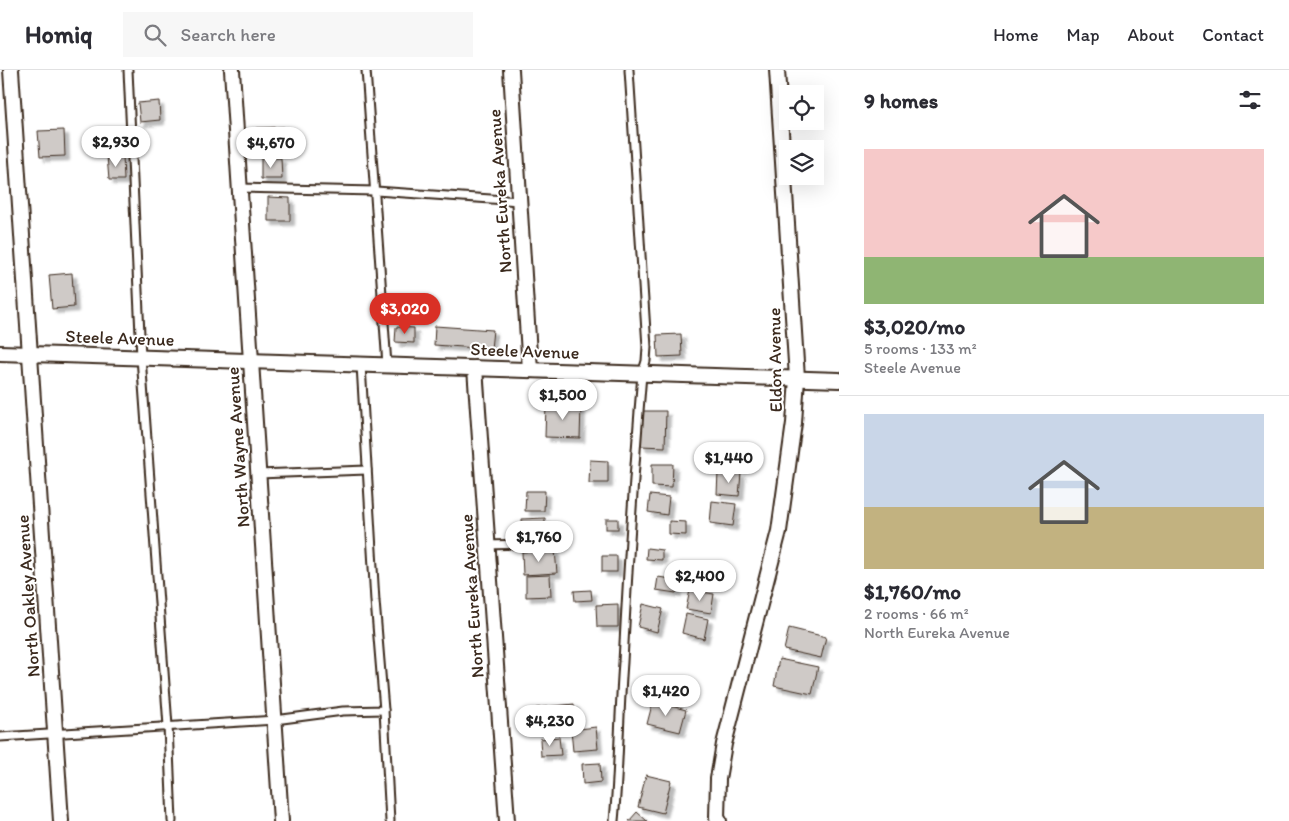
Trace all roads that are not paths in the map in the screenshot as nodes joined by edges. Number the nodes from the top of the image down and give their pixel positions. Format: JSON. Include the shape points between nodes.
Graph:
{"nodes":[{"id":1,"x":12,"y":70,"type":"edge"},
{"id":2,"x":128,"y":70,"type":"edge"},
{"id":3,"x":232,"y":70,"type":"edge"},
{"id":4,"x":366,"y":70,"type":"edge"},
{"id":5,"x":511,"y":70,"type":"edge"},
{"id":6,"x":629,"y":70,"type":"edge"},
{"id":7,"x":777,"y":70,"type":"edge"},
{"id":8,"x":239,"y":188,"type":"junction"},
{"id":9,"x":376,"y":191,"type":"junction"},
{"id":10,"x":519,"y":201,"type":"junction"},
{"id":11,"x":0,"y":353,"type":"edge"},
{"id":12,"x":31,"y":354,"type":"junction"},
{"id":13,"x":141,"y":357,"type":"junction"},
{"id":14,"x":252,"y":360,"type":"junction"},
{"id":15,"x":361,"y":364,"type":"junction"},
{"id":16,"x":387,"y":365,"type":"junction"},
{"id":17,"x":475,"y":368,"type":"junction"},
{"id":18,"x":530,"y":370,"type":"junction"},
{"id":19,"x":642,"y":374,"type":"junction"},
{"id":20,"x":797,"y":378,"type":"junction"},
{"id":21,"x":839,"y":380,"type":"edge"},
{"id":22,"x":367,"y":470,"type":"junction"},
{"id":23,"x":258,"y":474,"type":"junction"},
{"id":24,"x":558,"y":543,"type":"dead end"},
{"id":25,"x":488,"y":545,"type":"junction"},
{"id":26,"x":384,"y":710,"type":"junction"},
{"id":27,"x":275,"y":720,"type":"junction"},
{"id":28,"x":168,"y":726,"type":"junction"},
{"id":29,"x":55,"y":733,"type":"junction"},
{"id":30,"x":0,"y":737,"type":"edge"},
{"id":31,"x":716,"y":820,"type":"edge"},
{"id":32,"x":61,"y":821,"type":"edge"},
{"id":33,"x":172,"y":821,"type":"edge"},
{"id":34,"x":282,"y":821,"type":"edge"},
{"id":35,"x":390,"y":821,"type":"edge"},
{"id":36,"x":507,"y":821,"type":"edge"},
{"id":37,"x":614,"y":821,"type":"edge"}],
"edges":[{"from":1,"to":12,"type":"street","name":"North Oakley Avenue"},
{"from":2,"to":13,"type":"lane"},
{"from":3,"to":8,"type":"street","name":"North Wayne Avenue"},
{"from":4,"to":9,"type":"lane"},
{"from":5,"to":10,"type":"street","name":"North Eureka Avenue"},
{"from":6,"to":19,"type":"lane","via":[[647,347]]},
{"from":7,"to":20,"type":"street","name":"Eldon Avenue"},
{"from":8,"to":9,"type":"lane"},
{"from":8,"to":14,"type":"street","name":"North Wayne Avenue"},
{"from":9,"to":10,"type":"lane"},
{"from":9,"to":16,"type":"lane"},
{"from":10,"to":18,"type":"street","name":"North Eureka Avenue"},
{"from":11,"to":12,"type":"street","name":"Steele Avenue"},
{"from":12,"to":13,"type":"street","name":"Steele Avenue"},
{"from":12,"to":29,"type":"street","name":"North Oakley Avenue"},
{"from":13,"to":14,"type":"street","name":"Steele Avenue"},
{"from":13,"to":28,"type":"lane"},
{"from":14,"to":15,"type":"street","name":"Steele Avenue"},
{"from":14,"to":23,"type":"street","name":"North Wayne Avenue"},
{"from":15,"to":16,"type":"street","name":"Steele Avenue"},
{"from":15,"to":22,"type":"lane"},
{"from":16,"to":17,"type":"street","name":"Steele Avenue"},
{"from":17,"to":18,"type":"street","name":"Steele Avenue"},
{"from":17,"to":25,"type":"street","name":"North Eureka Avenue"},
{"from":18,"to":19,"type":"street","name":"Steele Avenue"},
{"from":19,"to":20,"type":"street","name":"Steele Avenue"},
{"from":19,"to":37,"type":"lane"},
{"from":20,"to":21,"type":"street","name":"Steele Avenue"},
{"from":20,"to":31,"type":"street","name":"Eldon Avenue","via":[[779,531],[724,744]]},
{"from":22,"to":23,"type":"lane"},
{"from":22,"to":26,"type":"lane"},
{"from":23,"to":27,"type":"street","name":"North Wayne Avenue"},
{"from":24,"to":25,"type":"lane"},
{"from":25,"to":36,"type":"street","name":"North Eureka Avenue"},
{"from":26,"to":27,"type":"lane"},
{"from":26,"to":35,"type":"lane"},
{"from":27,"to":28,"type":"lane"},
{"from":27,"to":34,"type":"street","name":"North Wayne Avenue"},
{"from":28,"to":29,"type":"lane"},
{"from":28,"to":33,"type":"lane"},
{"from":29,"to":30,"type":"lane"},
{"from":29,"to":32,"type":"street","name":"North Oakley Avenue"}]}
